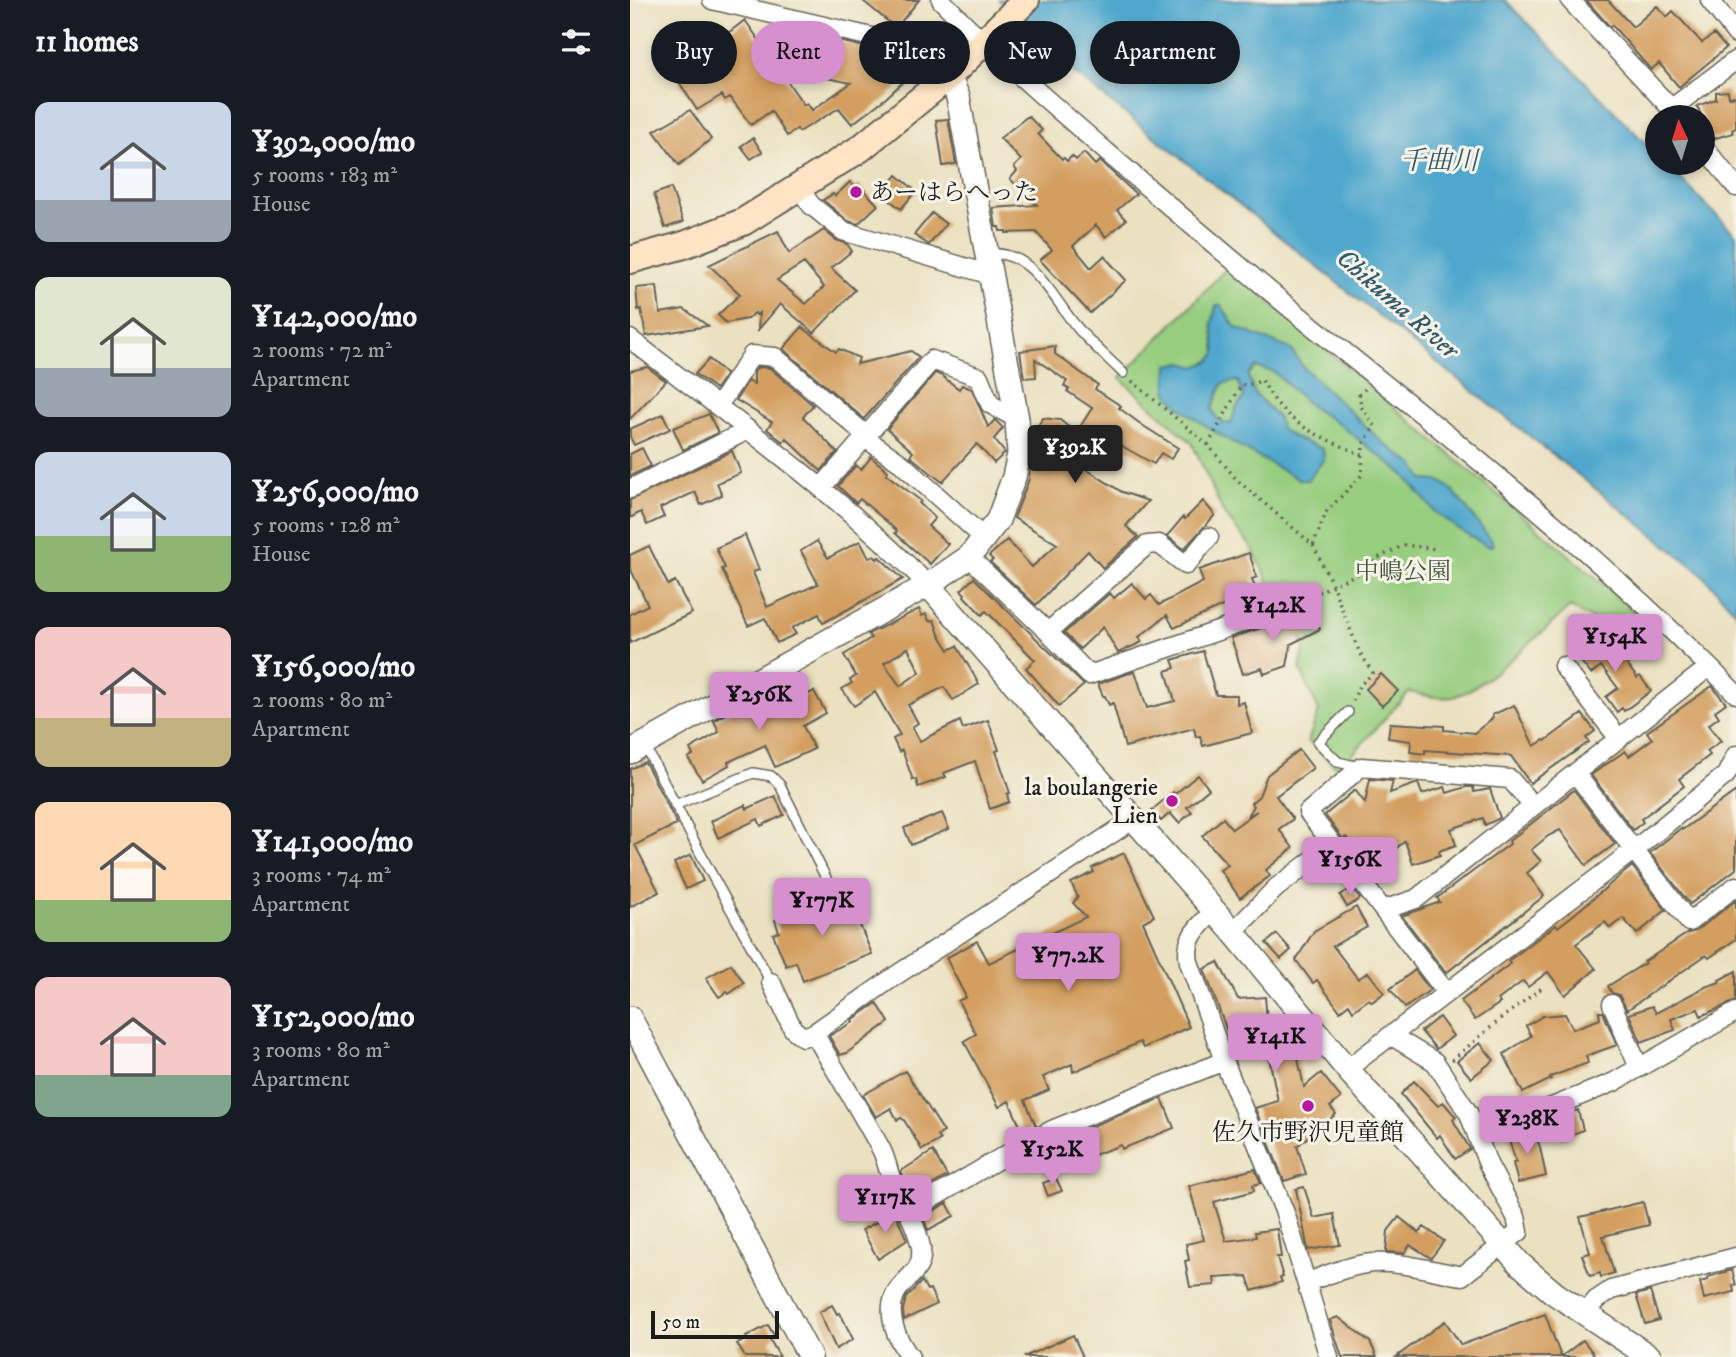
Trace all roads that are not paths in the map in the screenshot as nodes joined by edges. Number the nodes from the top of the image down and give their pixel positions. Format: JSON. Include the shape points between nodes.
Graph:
{"nodes":[{"id":1,"x":941,"y":0,"type":"edge"},
{"id":2,"x":1026,"y":0,"type":"edge"},
{"id":3,"x":1570,"y":0,"type":"edge"},
{"id":4,"x":1710,"y":0,"type":"edge"},
{"id":5,"x":722,"y":1,"type":"edge"},
{"id":6,"x":859,"y":34,"type":"edge"},
{"id":7,"x":1736,"y":34,"type":"edge"},
{"id":8,"x":982,"y":43,"type":"junction"},
{"id":9,"x":970,"y":55,"type":"edge"},
{"id":10,"x":1736,"y":60,"type":"edge"},
{"id":11,"x":939,"y":84,"type":"edge"},
{"id":12,"x":952,"y":84,"type":"edge"},
{"id":13,"x":1668,"y":105,"type":"edge"},
{"id":14,"x":1685,"y":105,"type":"edge"},
{"id":15,"x":1715,"y":161,"type":"edge"},
{"id":16,"x":1736,"y":187,"type":"edge"},
{"id":17,"x":799,"y":188,"type":"junction"},
{"id":18,"x":630,"y":260,"type":"edge"},
{"id":19,"x":989,"y":265,"type":"junction"},
{"id":20,"x":630,"y":339,"type":"edge"},
{"id":21,"x":1123,"y":373,"type":"road end"},
{"id":22,"x":718,"y":406,"type":"junction"},
{"id":23,"x":1017,"y":419,"type":"junction"},
{"id":24,"x":748,"y":430,"type":"junction"},
{"id":25,"x":865,"y":438,"type":"junction"},
{"id":26,"x":821,"y":488,"type":"junction"},
{"id":27,"x":630,"y":489,"type":"edge"},
{"id":28,"x":1209,"y":537,"type":"dead end"},
{"id":29,"x":985,"y":539,"type":"junction"},
{"id":30,"x":969,"y":557,"type":"junction"},
{"id":31,"x":928,"y":585,"type":"junction"},
{"id":32,"x":1285,"y":608,"type":"road end"},
{"id":33,"x":1048,"y":632,"type":"junction"},
{"id":34,"x":1563,"y":666,"type":"dead end"},
{"id":35,"x":1709,"y":667,"type":"junction"},
{"id":36,"x":1736,"y":694,"type":"edge"},
{"id":37,"x":1348,"y":712,"type":"road end"},
{"id":38,"x":1619,"y":739,"type":"junction"},
{"id":39,"x":637,"y":748,"type":"edge"},
{"id":40,"x":1736,"y":755,"type":"edge"},
{"id":41,"x":1361,"y":767,"type":"junction"},
{"id":42,"x":1576,"y":774,"type":"junction"},
{"id":43,"x":676,"y":806,"type":"junction"},
{"id":44,"x":1534,"y":806,"type":"junction"},
{"id":45,"x":1133,"y":818,"type":"junction"},
{"id":46,"x":1332,"y":845,"type":"junction"},
{"id":47,"x":1634,"y":850,"type":"junction"},
{"id":48,"x":826,"y":878,"type":"dead end"},
{"id":49,"x":1736,"y":886,"type":"edge"},
{"id":50,"x":1214,"y":911,"type":"junction"},
{"id":51,"x":1383,"y":911,"type":"junction"},
{"id":52,"x":1233,"y":932,"type":"junction"},
{"id":53,"x":771,"y":982,"type":"joint"},
{"id":54,"x":1446,"y":992,"type":"junction"},
{"id":55,"x":1612,"y":1004,"type":"dead end"},
{"id":56,"x":1736,"y":1012,"type":"edge"},
{"id":57,"x":630,"y":1018,"type":"edge"},
{"id":58,"x":814,"y":1034,"type":"junction"},
{"id":59,"x":1390,"y":1035,"type":"junction"},
{"id":60,"x":1224,"y":1060,"type":"junction"},
{"id":61,"x":1639,"y":1068,"type":"junction"},
{"id":62,"x":1347,"y":1069,"type":"junction"},
{"id":63,"x":1480,"y":1136,"type":"junction"},
{"id":64,"x":909,"y":1212,"type":"junction"},
{"id":65,"x":1502,"y":1244,"type":"junction"},
{"id":66,"x":1736,"y":1257,"type":"edge"},
{"id":67,"x":1308,"y":1282,"type":"junction"},
{"id":68,"x":1586,"y":1314,"type":"junction"},
{"id":69,"x":810,"y":1357,"type":"edge"},
{"id":70,"x":910,"y":1357,"type":"edge"},
{"id":71,"x":1329,"y":1357,"type":"edge"},
{"id":72,"x":1650,"y":1357,"type":"edge"}],
"edges":[{"from":1,"to":8,"type":"street"},
{"from":2,"to":8,"type":"main road"},
{"from":3,"to":13,"type":"street"},
{"from":4,"to":7,"type":"street"},
{"from":5,"to":6,"type":"street"},
{"from":8,"to":9,"type":"main road"},
{"from":8,"to":35,"type":"street","via":[[1310,325],[1591,556]]},
{"from":10,"to":14,"type":"street"},
{"from":11,"to":17,"type":"main road","via":[[869,142]]},
{"from":12,"to":19,"type":"street"},
{"from":15,"to":16,"type":"street"},
{"from":17,"to":18,"type":"main road","via":[[713,235]]},
{"from":17,"to":19,"type":"street","via":[[811,205],[843,231]]},
{"from":19,"to":21,"type":"lane","via":[[999,253],[1017,257],[1048,286],[1076,327]]},
{"from":19,"to":23,"type":"street"},
{"from":20,"to":22,"type":"street"},
{"from":22,"to":24,"type":"street"},
{"from":22,"to":25,"type":"street","via":[[752,355],[775,357]]},
{"from":23,"to":25,"type":"street","via":[[990,404],[979,377],[932,360]]},
{"from":23,"to":29,"type":"street","via":[[1019,454],[1014,477]]},
{"from":24,"to":26,"type":"street"},
{"from":24,"to":27,"type":"street"},
{"from":25,"to":26,"type":"street"},
{"from":25,"to":29,"type":"street","via":[[902,464]]},
{"from":26,"to":31,"type":"street"},
{"from":28,"to":33,"type":"street","via":[[1186,565],[1159,544],[1147,545]]},
{"from":29,"to":30,"type":"street"},
{"from":30,"to":31,"type":"street"},
{"from":30,"to":33,"type":"street"},
{"from":31,"to":39,"type":"street"},
{"from":31,"to":45,"type":"street"},
{"from":32,"to":33,"type":"street","via":[[1089,675]]},
{"from":34,"to":38,"type":"street"},
{"from":35,"to":36,"type":"street"},
{"from":35,"to":38,"type":"street"},
{"from":37,"to":41,"type":"lane","via":[[1318,742],[1339,762]]},
{"from":38,"to":42,"type":"street"},
{"from":39,"to":43,"type":"lane"},
{"from":40,"to":47,"type":"street","via":[[1726,775]]},
{"from":41,"to":44,"type":"street","via":[[1510,779]]},
{"from":41,"to":46,"type":"street","via":[[1308,812]]},
{"from":42,"to":44,"type":"street"},
{"from":42,"to":47,"type":"street"},
{"from":43,"to":48,"type":"lane","via":[[753,774],[771,776],[780,785]]},
{"from":43,"to":53,"type":"lane"},
{"from":44,"to":51,"type":"street","via":[[1416,899]]},
{"from":45,"to":50,"type":"street"},
{"from":45,"to":58,"type":"street"},
{"from":46,"to":51,"type":"street"},
{"from":46,"to":52,"type":"street","via":[[1276,888]]},
{"from":47,"to":49,"type":"street","via":[[1689,922]]},
{"from":47,"to":54,"type":"street"},
{"from":50,"to":52,"type":"street"},
{"from":50,"to":60,"type":"street","via":[[1188,940],[1187,951]]},
{"from":51,"to":54,"type":"street"},
{"from":52,"to":62,"type":"street"},
{"from":53,"to":58,"type":"street","via":[[793,1029],[803,1037]]},
{"from":54,"to":59,"type":"street"},
{"from":55,"to":61,"type":"street"},
{"from":56,"to":61,"type":"street"},
{"from":57,"to":69,"type":"street"},
{"from":58,"to":64,"type":"street","via":[[883,1153]]},
{"from":59,"to":62,"type":"street"},
{"from":59,"to":63,"type":"street","via":[[1435,1062]]},
{"from":60,"to":64,"type":"street","via":[[1054,1129]]},
{"from":60,"to":67,"type":"street"},
{"from":61,"to":63,"type":"street"},
{"from":62,"to":65,"type":"street"},
{"from":63,"to":65,"type":"street","via":[[1488,1164],[1516,1217],[1519,1232]]},
{"from":64,"to":70,"type":"street","via":[[921,1249],[920,1261],[897,1291],[892,1306],[899,1342]]},
{"from":65,"to":67,"type":"street","via":[[1462,1276],[1368,1263]]},
{"from":65,"to":68,"type":"street","via":[[1554,1293]]},
{"from":66,"to":68,"type":"street","via":[[1611,1290]]},
{"from":67,"to":71,"type":"street"},
{"from":68,"to":72,"type":"street"}]}
